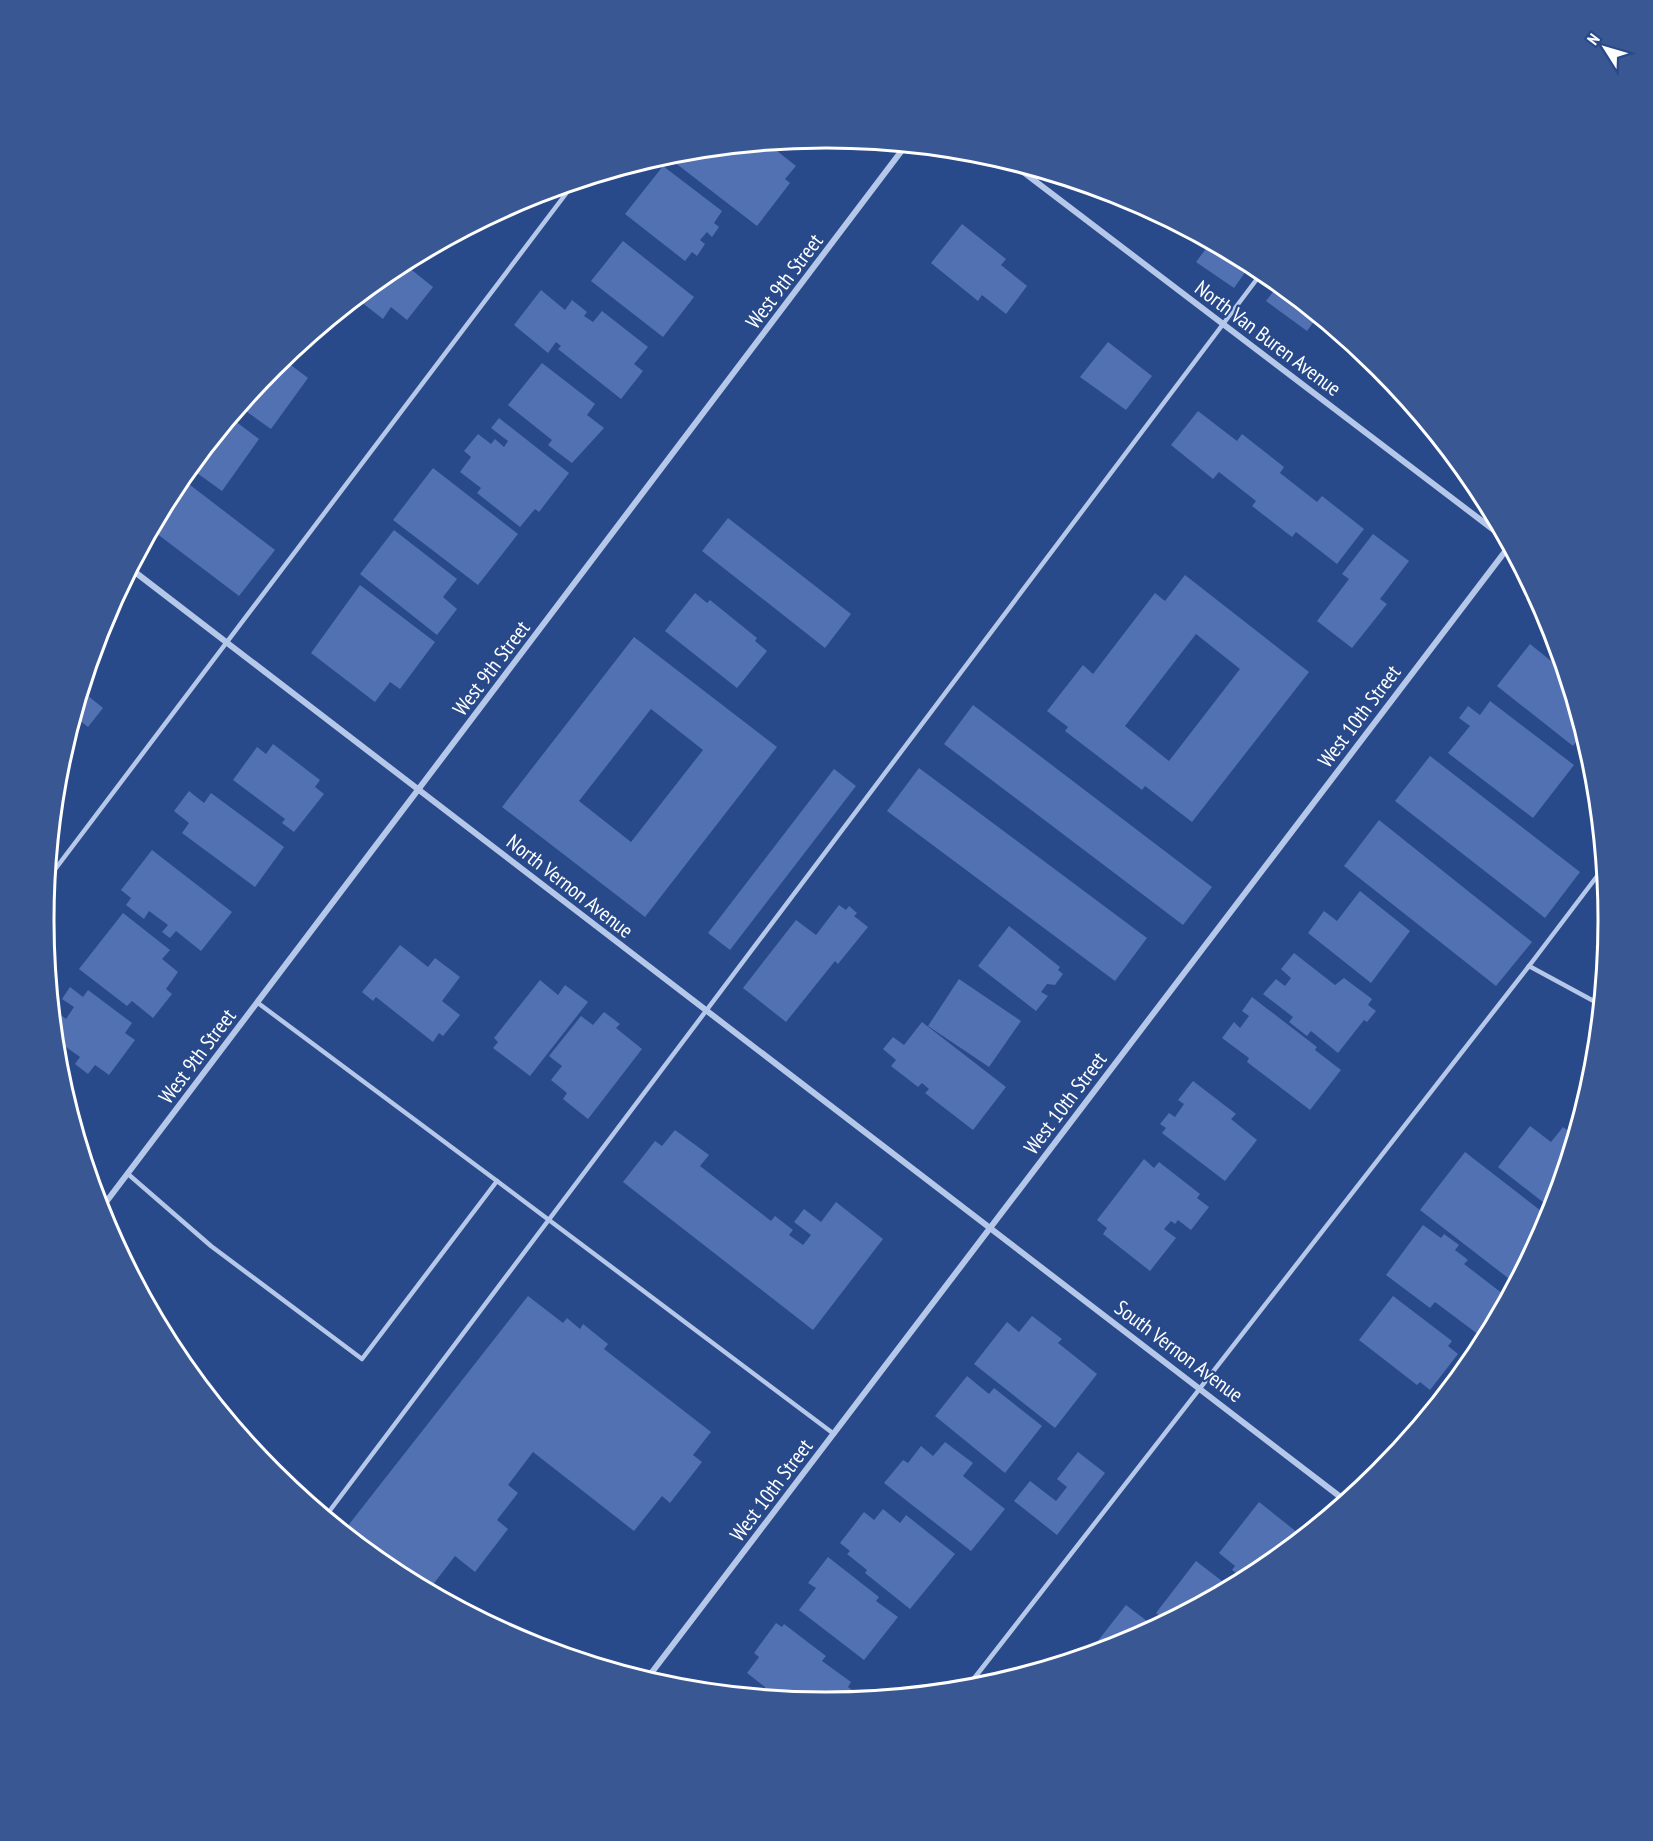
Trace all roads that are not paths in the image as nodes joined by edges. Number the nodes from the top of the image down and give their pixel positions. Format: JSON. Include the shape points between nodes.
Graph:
{"nodes":[{"id":1,"x":900,"y":152,"type":"edge"},
{"id":2,"x":1026,"y":174,"type":"edge"},
{"id":3,"x":566,"y":194,"type":"edge"},
{"id":4,"x":1257,"y":279,"type":"edge"},
{"id":5,"x":1222,"y":324,"type":"junction"},
{"id":6,"x":1493,"y":530,"type":"edge"},
{"id":7,"x":1505,"y":552,"type":"edge"},
{"id":8,"x":137,"y":573,"type":"edge"},
{"id":9,"x":227,"y":643,"type":"junction"},
{"id":10,"x":419,"y":790,"type":"junction"},
{"id":11,"x":56,"y":869,"type":"edge"},
{"id":12,"x":1597,"y":876,"type":"edge"},
{"id":13,"x":1529,"y":966,"type":"junction"},
{"id":14,"x":1594,"y":1001,"type":"edge"},
{"id":15,"x":258,"y":1003,"type":"junction"},
{"id":16,"x":705,"y":1011,"type":"junction"},
{"id":17,"x":128,"y":1174,"type":"junction"},
{"id":18,"x":496,"y":1181,"type":"junction"},
{"id":19,"x":107,"y":1201,"type":"edge"},
{"id":20,"x":548,"y":1220,"type":"junction"},
{"id":21,"x":990,"y":1228,"type":"junction"},
{"id":22,"x":1201,"y":1389,"type":"junction"},
{"id":23,"x":834,"y":1434,"type":"junction"},
{"id":24,"x":1340,"y":1497,"type":"edge"},
{"id":25,"x":329,"y":1511,"type":"edge"},
{"id":26,"x":652,"y":1673,"type":"edge"},
{"id":27,"x":974,"y":1678,"type":"edge"}],
"edges":[{"from":1,"to":10,"type":"street","name":"West 9th Street"},
{"from":2,"to":5,"type":"street","name":"North Van Buren Avenue"},
{"from":3,"to":9,"type":"lane"},
{"from":4,"to":5,"type":"lane"},
{"from":5,"to":6,"type":"street","name":"North Van Buren Avenue"},
{"from":5,"to":16,"type":"lane"},
{"from":7,"to":21,"type":"street","name":"West 10th Street"},
{"from":8,"to":9,"type":"street","name":"North Vernon Avenue"},
{"from":9,"to":10,"type":"street","name":"North Vernon Avenue"},
{"from":9,"to":11,"type":"lane"},
{"from":10,"to":15,"type":"street","name":"West 9th Street"},
{"from":10,"to":16,"type":"street","name":"North Vernon Avenue"},
{"from":12,"to":13,"type":"lane"},
{"from":13,"to":14,"type":"lane"},
{"from":13,"to":22,"type":"lane"},
{"from":15,"to":17,"type":"street","name":"West 9th Street"},
{"from":15,"to":18,"type":"lane"},
{"from":16,"to":20,"type":"lane"},
{"from":16,"to":21,"type":"street","name":"North Vernon Avenue"},
{"from":17,"to":18,"type":"lane","via":[[211,1246],[362,1359]]},
{"from":17,"to":19,"type":"street","name":"West 9th Street"},
{"from":18,"to":20,"type":"lane"},
{"from":20,"to":23,"type":"lane"},
{"from":20,"to":25,"type":"lane"},
{"from":21,"to":22,"type":"street","name":"South Vernon Avenue"},
{"from":21,"to":23,"type":"street","name":"West 10th Street"},
{"from":22,"to":24,"type":"street","name":"South Vernon Avenue"},
{"from":22,"to":27,"type":"lane"},
{"from":23,"to":26,"type":"street","name":"West 10th Street"}]}
